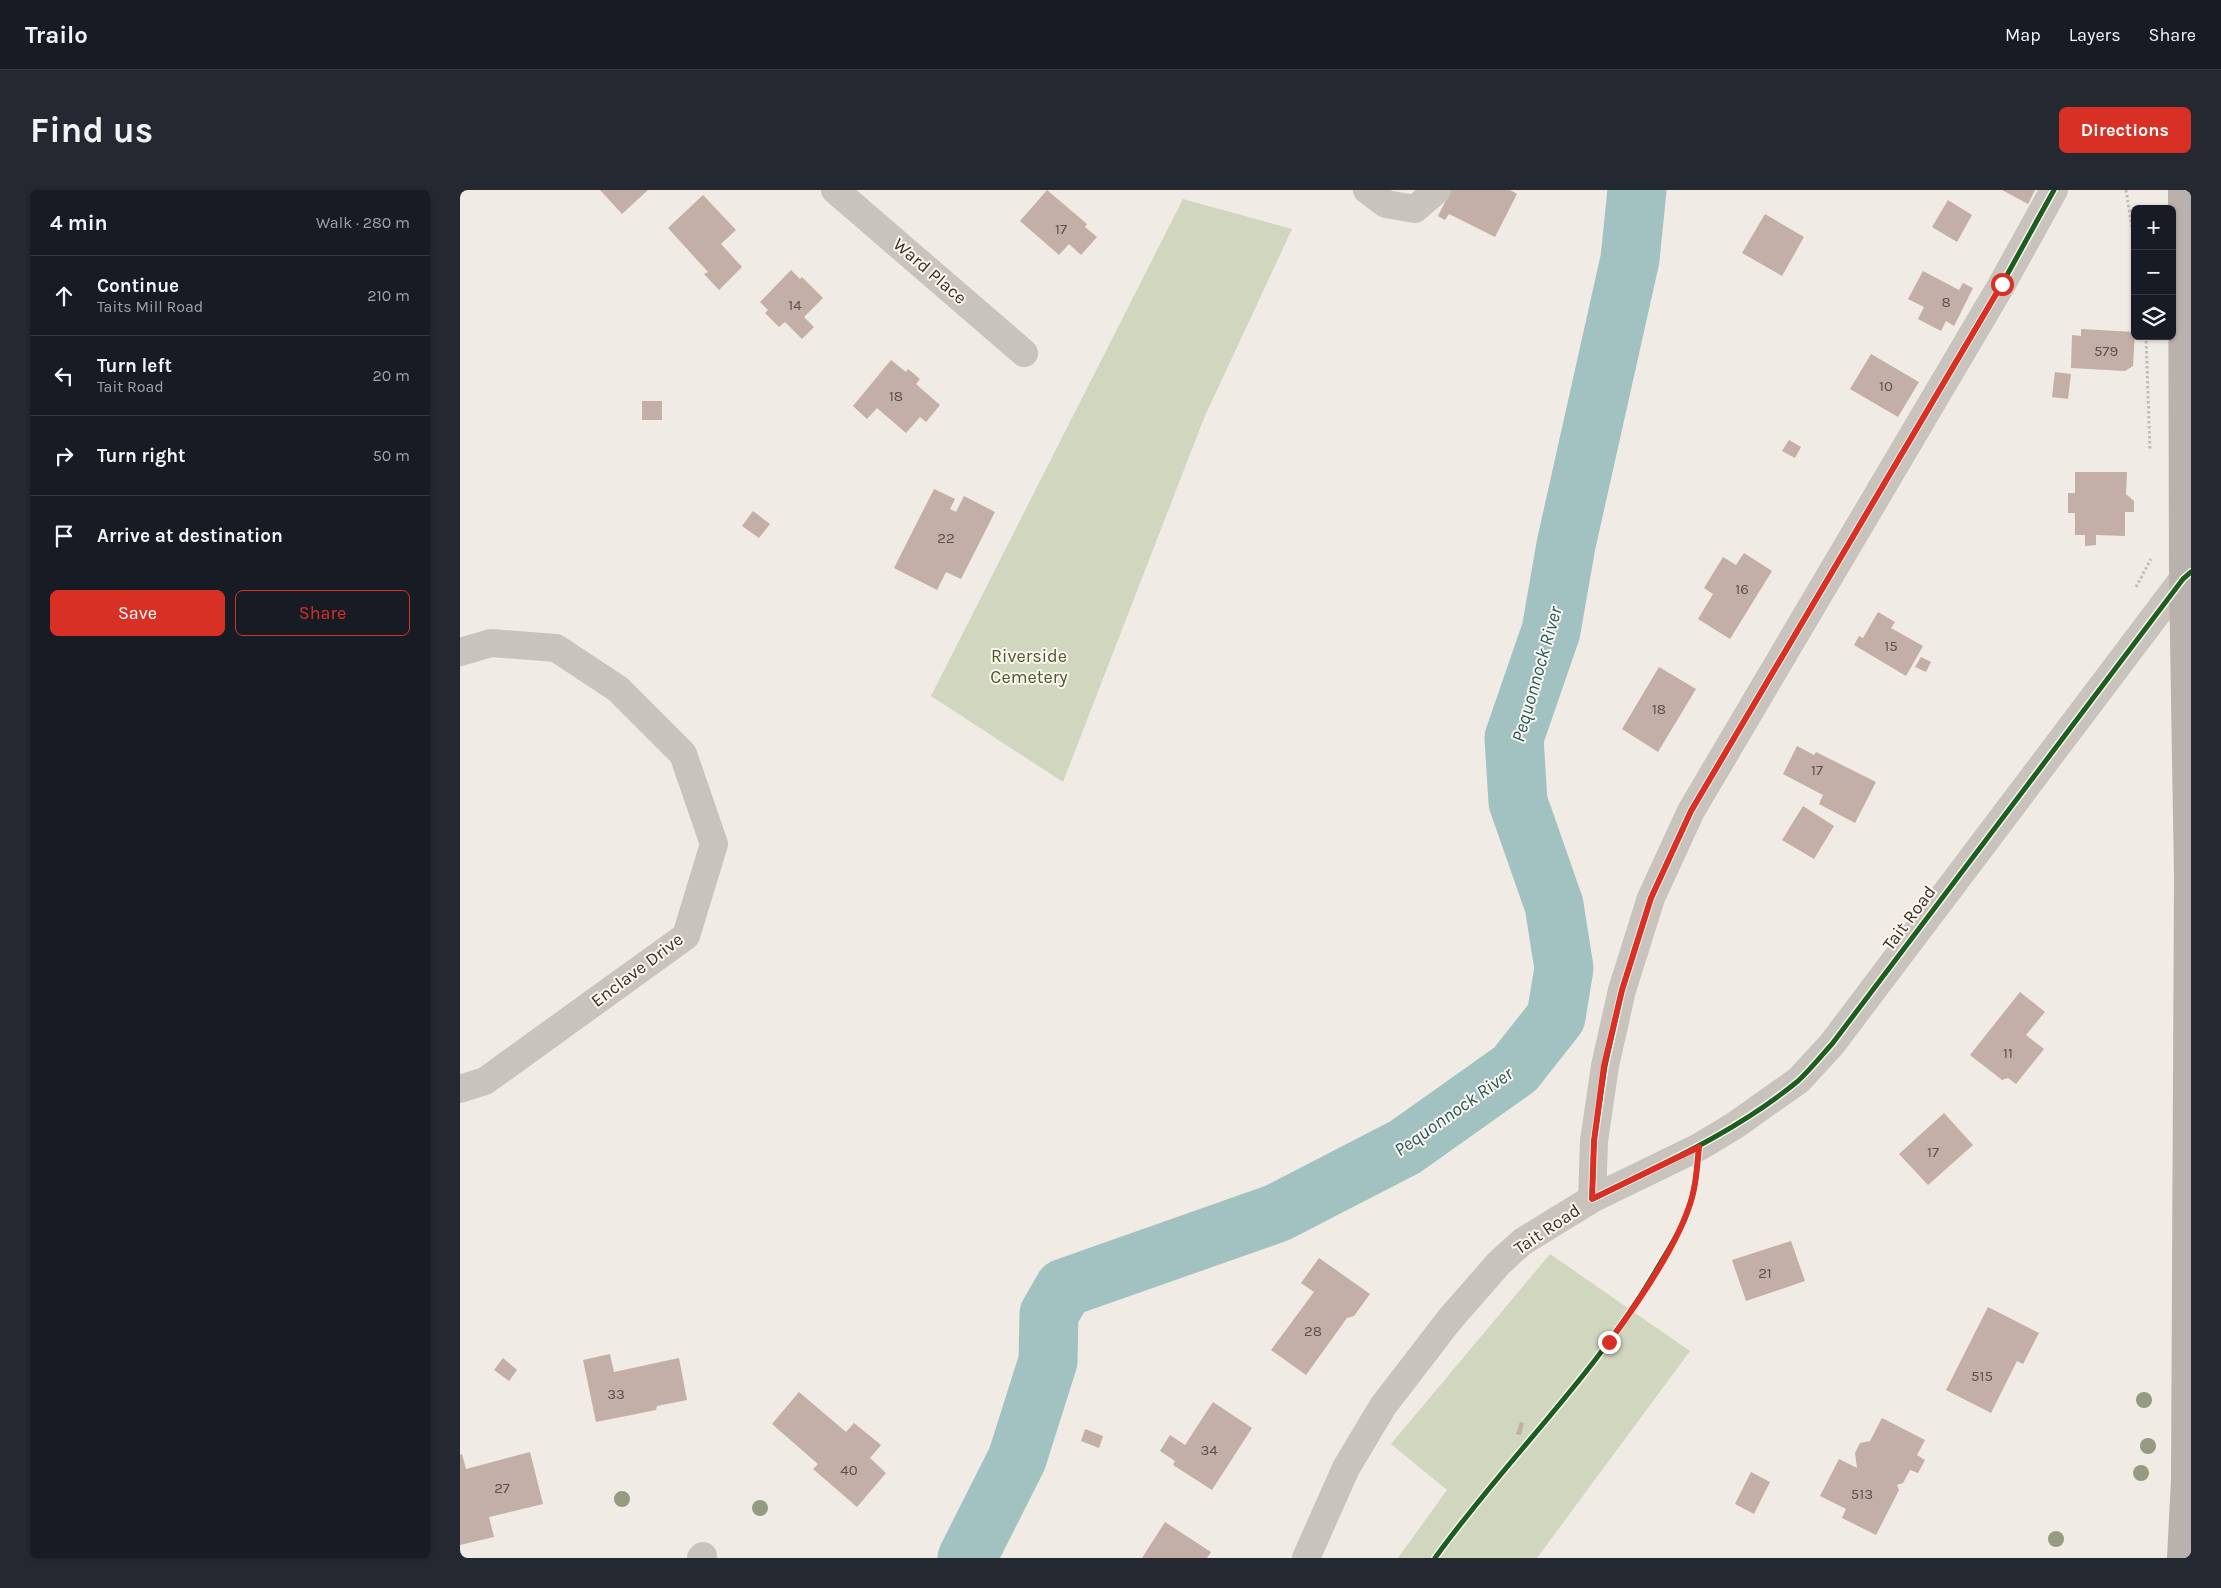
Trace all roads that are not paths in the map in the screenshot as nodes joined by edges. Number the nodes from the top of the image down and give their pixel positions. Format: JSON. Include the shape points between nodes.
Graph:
{"nodes":[{"id":1,"x":836,"y":190,"type":"edge"},
{"id":2,"x":1367,"y":190,"type":"edge"},
{"id":3,"x":1436,"y":190,"type":"edge"},
{"id":4,"x":2054,"y":190,"type":"edge"},
{"id":5,"x":2182,"y":190,"type":"edge"},
{"id":6,"x":1024,"y":353,"type":"dead end"},
{"id":7,"x":2187,"y":576,"type":"edge"},
{"id":8,"x":460,"y":652,"type":"edge"},
{"id":9,"x":460,"y":1089,"type":"edge"},
{"id":10,"x":1592,"y":1199,"type":"junction"},
{"id":11,"x":1306,"y":1558,"type":"edge"},
{"id":12,"x":2182,"y":1558,"type":"edge"}],
"edges":[{"from":1,"to":6,"type":"street","name":"Ward Place"},
{"from":2,"to":3,"type":"street","via":[[1386,204],[1415,209]]},
{"from":4,"to":10,"type":"street","via":[[2002,284],[1691,811],[1651,898],[1622,990],[1604,1066],[1594,1141]]},
{"from":5,"to":7,"type":"main road"},
{"from":7,"to":10,"type":"street","name":"Tait Road","via":[[1832,1044],[1799,1080],[1717,1136]]},
{"from":7,"to":12,"type":"main road","via":[[2185,1480]]},
{"from":8,"to":9,"type":"street","name":"Enclave Drive","via":[[491,643],[556,648],[618,689],[684,754],[714,844],[686,936],[485,1081]]},
{"from":10,"to":11,"type":"street","name":"Tait Road","via":[[1522,1242],[1450,1319],[1383,1406],[1346,1468]]}]}
